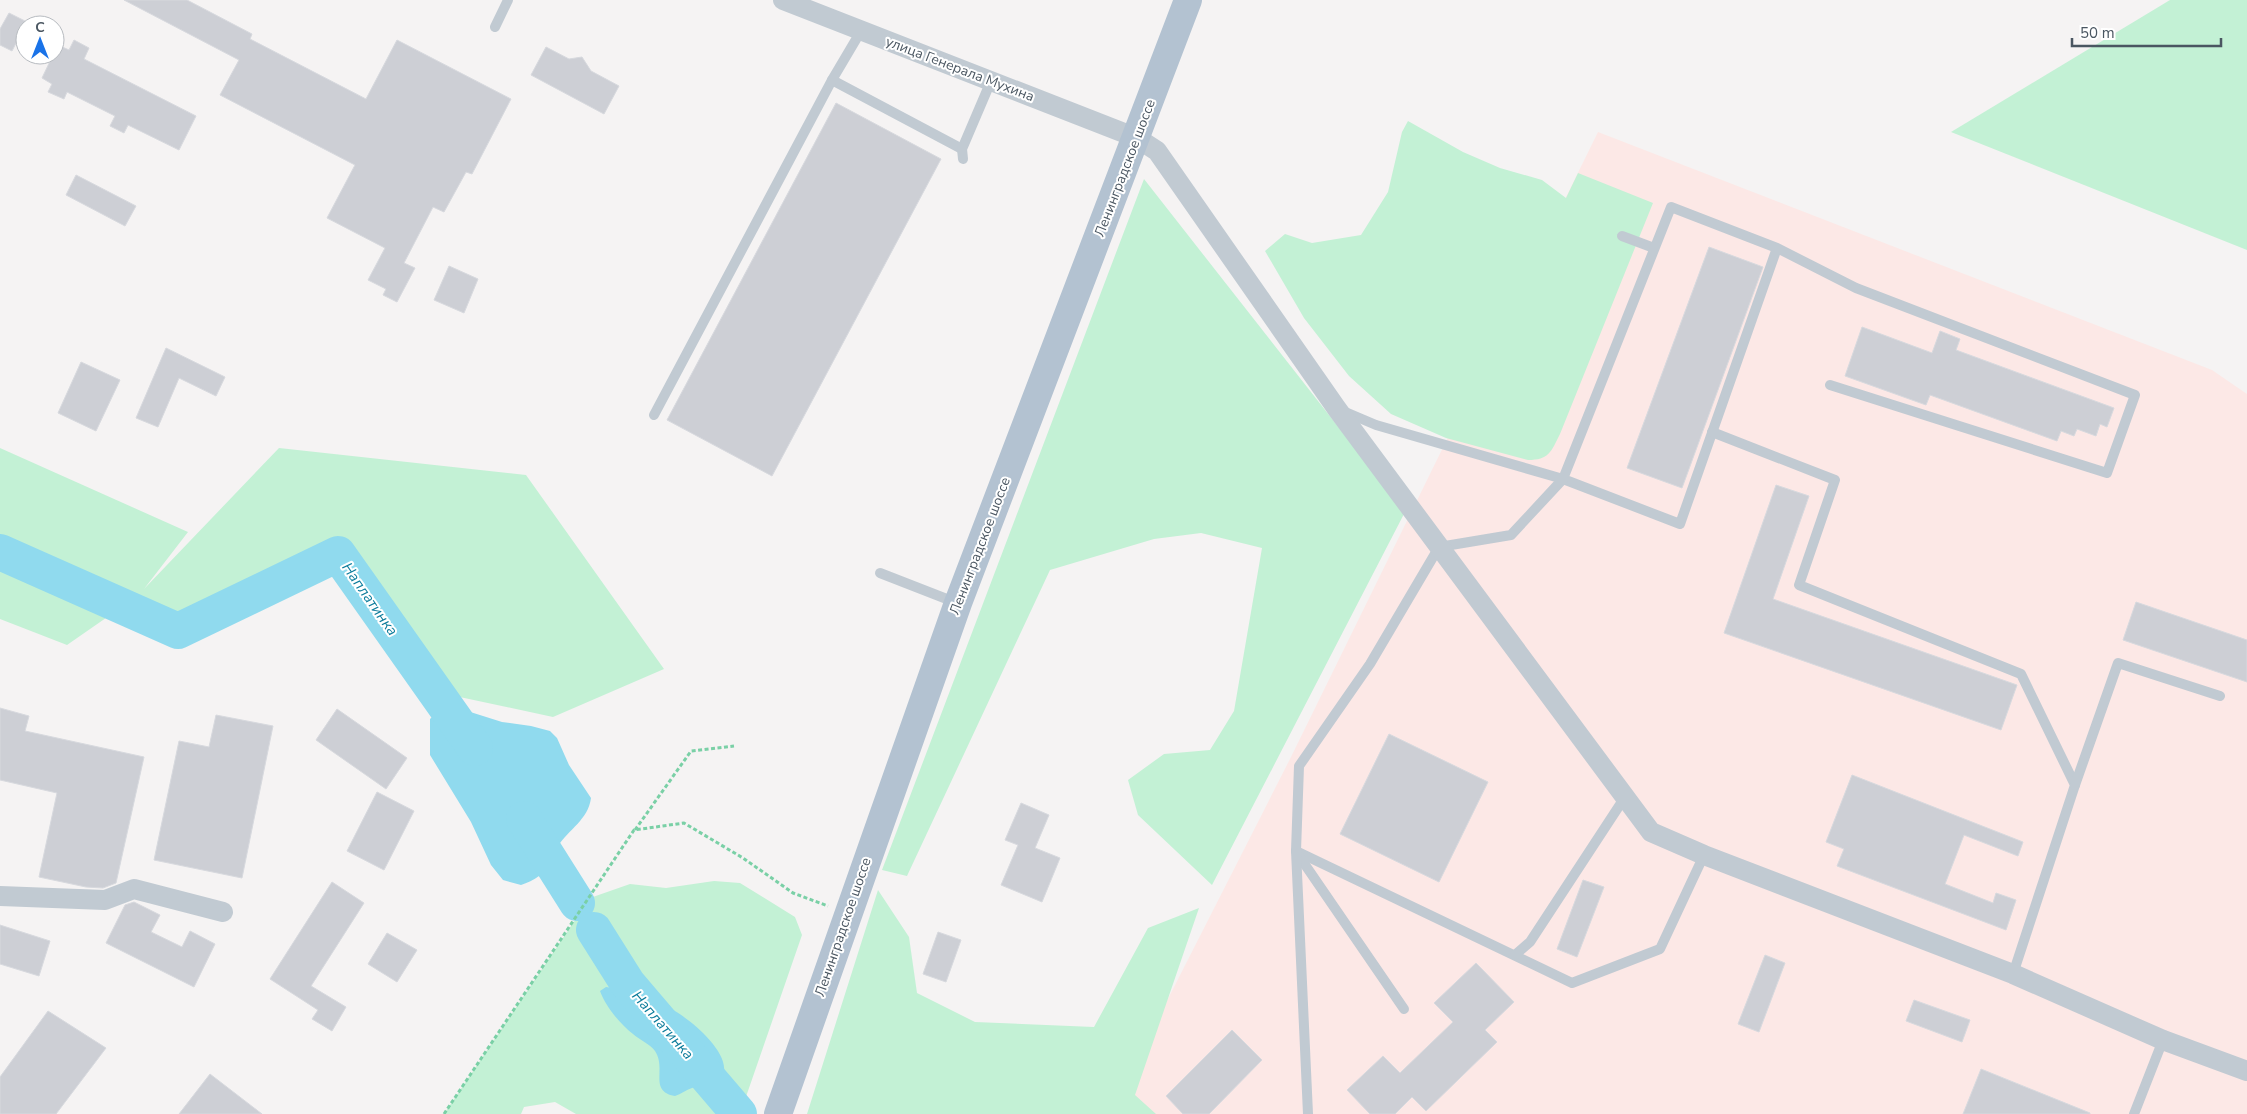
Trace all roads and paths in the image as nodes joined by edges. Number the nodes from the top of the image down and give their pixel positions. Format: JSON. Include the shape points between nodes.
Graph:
{"nodes":[{"id":1,"x":508,"y":0,"type":"edge"},
{"id":2,"x":783,"y":0,"type":"edge"},
{"id":3,"x":1188,"y":0,"type":"edge"},
{"id":4,"x":495,"y":27,"type":"dead end"},
{"id":5,"x":861,"y":31,"type":"junction"},
{"id":6,"x":832,"y":80,"type":"junction"},
{"id":7,"x":991,"y":80,"type":"junction"},
{"id":8,"x":1137,"y":138,"type":"junction"},
{"id":9,"x":1622,"y":236,"type":"dead end"},
{"id":10,"x":1654,"y":248,"type":"junction"},
{"id":11,"x":1777,"y":248,"type":"junction"},
{"id":12,"x":1830,"y":385,"type":"dead end"},
{"id":13,"x":1337,"y":409,"type":"junction"},
{"id":14,"x":654,"y":416,"type":"dead end"},
{"id":15,"x":1712,"y":432,"type":"junction"},
{"id":16,"x":1563,"y":479,"type":"junction"},
{"id":17,"x":1440,"y":547,"type":"junction"},
{"id":18,"x":880,"y":574,"type":"dead end"},
{"id":19,"x":958,"y":603,"type":"junction"},
{"id":20,"x":2220,"y":696,"type":"dead end"},
{"id":21,"x":734,"y":746,"type":"dead end"},
{"id":22,"x":2075,"y":785,"type":"junction"},
{"id":23,"x":1625,"y":797,"type":"junction"},
{"id":24,"x":634,"y":830,"type":"junction"},
{"id":25,"x":1296,"y":851,"type":"junction"},
{"id":26,"x":1704,"y":855,"type":"junction"},
{"id":27,"x":0,"y":896,"type":"edge"},
{"id":28,"x":222,"y":912,"type":"dead end"},
{"id":29,"x":847,"y":913,"type":"junction"},
{"id":30,"x":1515,"y":955,"type":"junction"},
{"id":31,"x":2013,"y":974,"type":"junction"},
{"id":32,"x":1404,"y":1009,"type":"dead end"},
{"id":33,"x":2163,"y":1040,"type":"junction"},
{"id":34,"x":2247,"y":1071,"type":"edge"},
{"id":35,"x":781,"y":1105,"type":"edge"},
{"id":36,"x":444,"y":1114,"type":"edge"},
{"id":37,"x":1308,"y":1114,"type":"edge"},
{"id":38,"x":2134,"y":1114,"type":"edge"}],
"edges":[{"from":1,"to":4,"type":"lane"},
{"from":2,"to":5,"type":"street","name":"улица Генерала Мухина"},
{"from":3,"to":8,"type":"main road","name":"Ленинградское шоссе"},
{"from":5,"to":6,"type":"lane"},
{"from":5,"to":7,"type":"street","name":"улица Генерала Мухина"},
{"from":6,"to":7,"type":"lane","via":[[962,154]]},
{"from":6,"to":14,"type":"lane"},
{"from":7,"to":8,"type":"street","name":"улица Генерала Мухина"},
{"from":8,"to":13,"type":"street","name":"улица Генерала Мухина","via":[[1157,151]]},
{"from":8,"to":19,"type":"main road","name":"Ленинградское шоссе"},
{"from":9,"to":10,"type":"lane"},
{"from":10,"to":11,"type":"lane","via":[[1671,207]]},
{"from":10,"to":16,"type":"lane"},
{"from":11,"to":12,"type":"lane","via":[[1856,288],[2135,395],[2107,473]]},
{"from":11,"to":15,"type":"lane"},
{"from":13,"to":16,"type":"lane","via":[[1376,426]]},
{"from":13,"to":17,"type":"street","name":"улица Генерала Мухина"},
{"from":15,"to":16,"type":"lane","via":[[1680,524]]},
{"from":15,"to":22,"type":"lane","via":[[1835,480],[1799,585],[2021,674]]},
{"from":16,"to":17,"type":"lane","via":[[1511,535]]},
{"from":17,"to":23,"type":"street","name":"улица Генерала Мухина"},
{"from":17,"to":25,"type":"lane","via":[[1370,664],[1299,766]]},
{"from":18,"to":19,"type":"lane"},
{"from":19,"to":29,"type":"main road","name":"Ленинградское шоссе"},
{"from":20,"to":22,"type":"lane","via":[[2118,663]]},
{"from":21,"to":24,"type":"path","via":[[692,751]]},
{"from":22,"to":31,"type":"lane"},
{"from":23,"to":26,"type":"street","name":"улица Генерала Мухина","via":[[1651,832]]},
{"from":23,"to":30,"type":"lane","via":[[1530,942]]},
{"from":24,"to":29,"type":"path","via":[[684,823],[794,893]]},
{"from":24,"to":36,"type":"path"},
{"from":25,"to":30,"type":"lane"},
{"from":25,"to":32,"type":"lane"},
{"from":25,"to":37,"type":"lane"},
{"from":26,"to":30,"type":"lane","via":[[1660,949],[1572,983]]},
{"from":26,"to":31,"type":"street","name":"улица Генерала Мухина"},
{"from":27,"to":28,"type":"street","via":[[105,900],[134,889]]},
{"from":29,"to":35,"type":"main road","name":"Ленинградское шоссе"},
{"from":31,"to":33,"type":"street","name":"улица Генерала Мухина"},
{"from":33,"to":34,"type":"street","name":"улица Генерала Мухина"},
{"from":33,"to":38,"type":"lane"}]}
